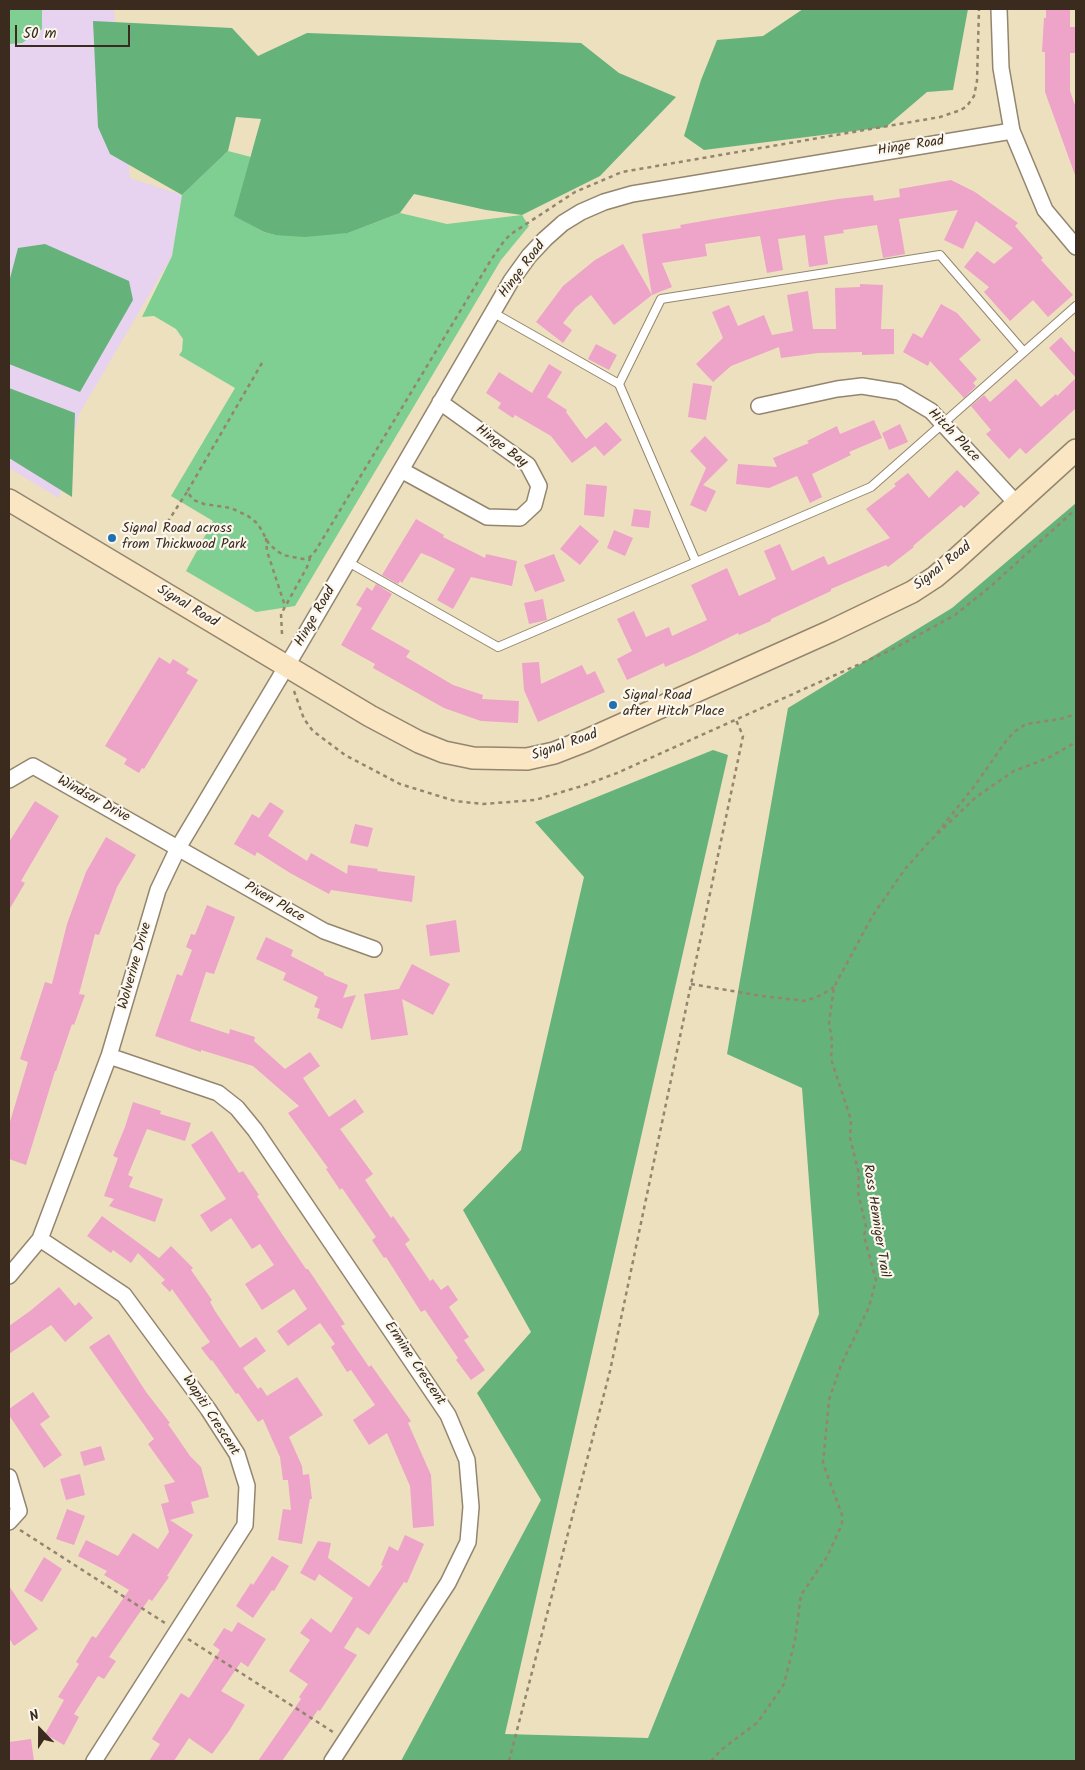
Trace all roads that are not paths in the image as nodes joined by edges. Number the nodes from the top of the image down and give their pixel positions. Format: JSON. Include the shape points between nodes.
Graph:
{"nodes":[{"id":1,"x":999,"y":9,"type":"edge"},
{"id":2,"x":1012,"y":131,"type":"junction"},
{"id":3,"x":1076,"y":247,"type":"edge"},
{"id":4,"x":1076,"y":306,"type":"edge"},
{"id":5,"x":492,"y":312,"type":"junction"},
{"id":6,"x":1024,"y":352,"type":"junction"},
{"id":7,"x":619,"y":384,"type":"junction"},
{"id":8,"x":440,"y":402,"type":"junction"},
{"id":9,"x":759,"y":406,"type":"dead end"},
{"id":10,"x":942,"y":424,"type":"junction"},
{"id":11,"x":1076,"y":450,"type":"edge"},
{"id":12,"x":401,"y":470,"type":"junction"},
{"id":13,"x":9,"y":500,"type":"edge"},
{"id":14,"x":1016,"y":504,"type":"junction"},
{"id":15,"x":348,"y":562,"type":"junction"},
{"id":16,"x":696,"y":562,"type":"junction"},
{"id":17,"x":286,"y":666,"type":"junction"},
{"id":18,"x":9,"y":780,"type":"edge"},
{"id":19,"x":178,"y":848,"type":"junction"},
{"id":20,"x":374,"y":949,"type":"dead end"},
{"id":21,"x":109,"y":1056,"type":"junction"},
{"id":22,"x":40,"y":1239,"type":"junction"},
{"id":23,"x":9,"y":1276,"type":"edge"},
{"id":24,"x":9,"y":1477,"type":"edge"},
{"id":25,"x":9,"y":1522,"type":"edge"},
{"id":26,"x":94,"y":1761,"type":"edge"},
{"id":27,"x":332,"y":1761,"type":"edge"}],
"edges":[{"from":1,"to":2,"type":"street","via":[[1001,68]]},
{"from":2,"to":3,"type":"street","via":[[1045,210]]},
{"from":2,"to":5,"type":"street","name":"Hinge Road","via":[[652,190],[604,202],[581,212],[545,239],[529,256]]},
{"from":4,"to":6,"type":"lane"},
{"from":5,"to":7,"type":"lane"},
{"from":5,"to":8,"type":"street","name":"Hinge Road"},
{"from":6,"to":7,"type":"lane","via":[[940,255],[661,299]]},
{"from":6,"to":10,"type":"lane"},
{"from":7,"to":16,"type":"lane"},
{"from":8,"to":12,"type":"street","name":"Hinge Road"},
{"from":8,"to":12,"type":"street","name":"Hinge Bay","via":[[528,465],[539,486],[534,505],[520,518],[487,517]]},
{"from":9,"to":10,"type":"street","name":"Hitch Place","via":[[862,386],[898,392],[930,411]]},
{"from":10,"to":14,"type":"street","name":"Hitch Place"},
{"from":10,"to":16,"type":"lane","via":[[870,487]]},
{"from":11,"to":14,"type":"street","name":"Signal Road"},
{"from":12,"to":15,"type":"street","name":"Hinge Road"},
{"from":13,"to":17,"type":"street","name":"Signal Road"},
{"from":14,"to":17,"type":"street","name":"Signal Road","via":[[954,561],[912,592],[585,741],[527,759],[473,758],[444,752],[387,725]]},
{"from":15,"to":16,"type":"lane","via":[[498,648]]},
{"from":15,"to":17,"type":"street","name":"Hinge Road"},
{"from":17,"to":19,"type":"street","name":"Wolverine Drive"},
{"from":18,"to":19,"type":"street","name":"Windsor Drive","via":[[33,766]]},
{"from":19,"to":20,"type":"street","name":"Piven Place","via":[[324,931]]},
{"from":19,"to":21,"type":"street","name":"Wolverine Drive","via":[[158,890]]},
{"from":21,"to":22,"type":"street","name":"Wolverine Drive"},
{"from":21,"to":27,"type":"street","name":"Ermine Crescent","via":[[218,1093],[237,1108],[448,1415],[467,1460],[471,1507],[468,1542],[448,1583]]},
{"from":22,"to":23,"type":"street","name":"Wolverine Drive"},
{"from":22,"to":26,"type":"street","name":"Wapiti Crescent","via":[[124,1295],[237,1454],[247,1486],[245,1525]]},
{"from":24,"to":25,"type":"street","via":[[19,1511]]}]}
